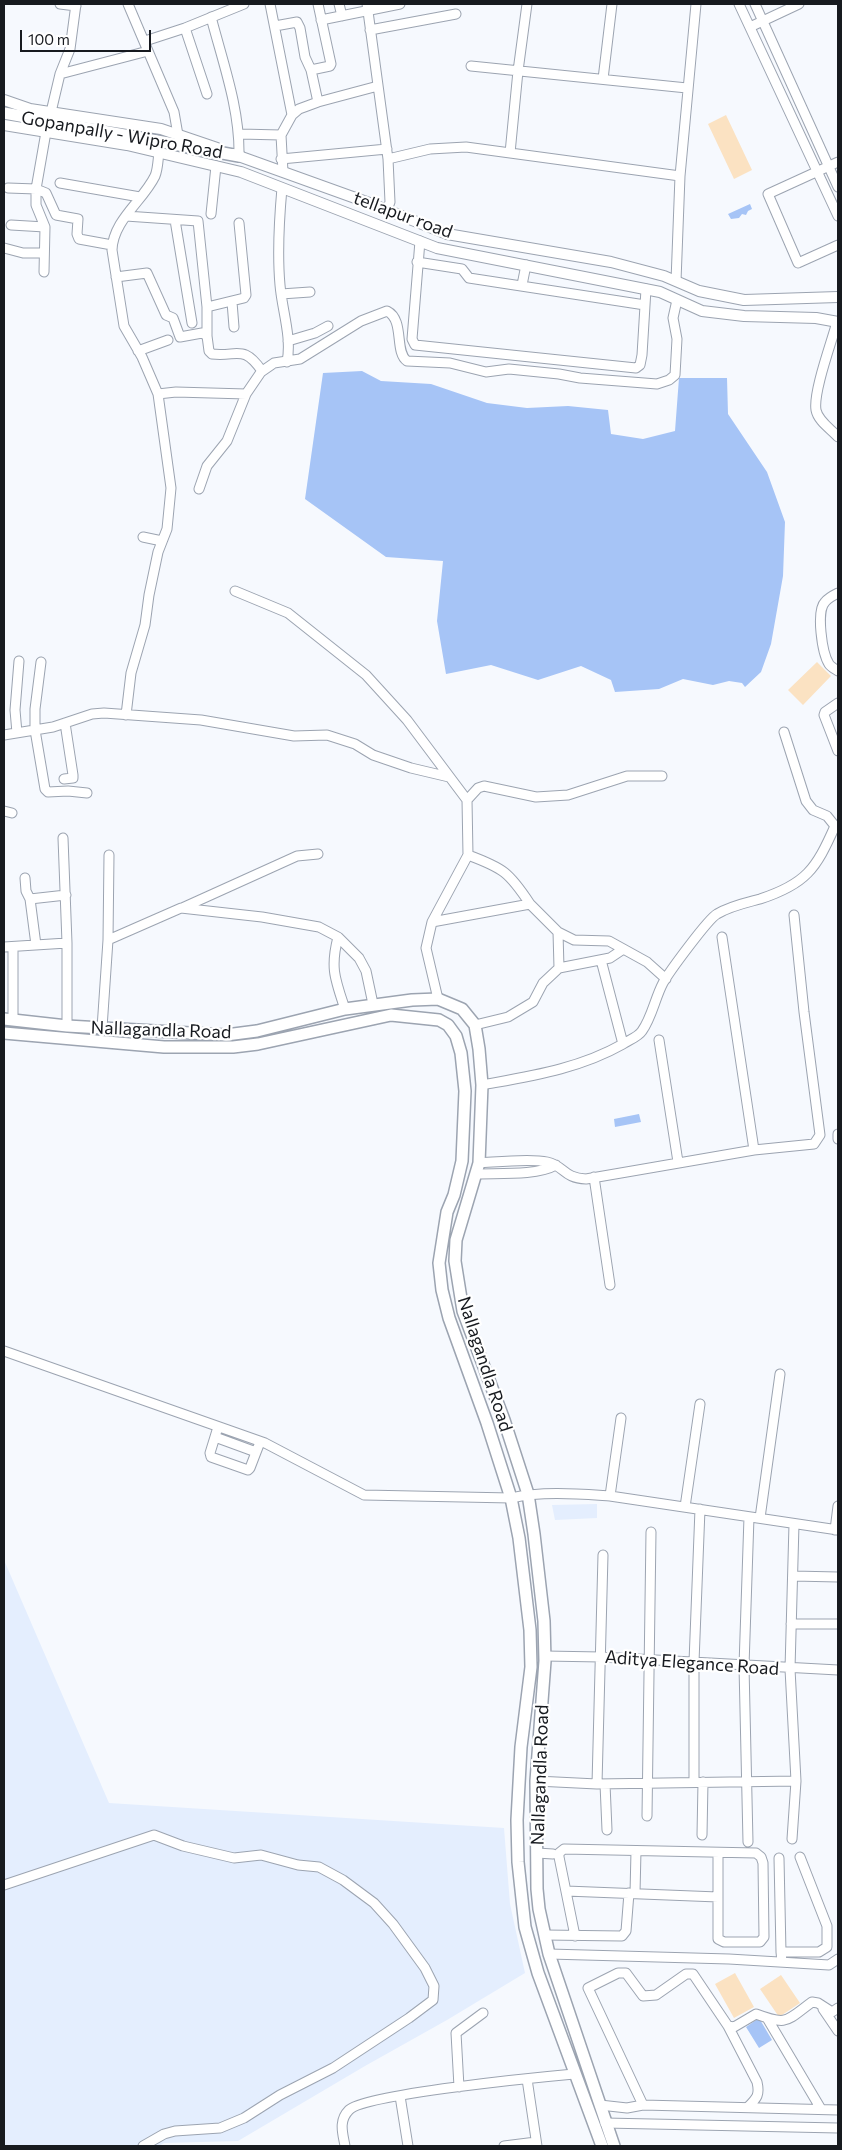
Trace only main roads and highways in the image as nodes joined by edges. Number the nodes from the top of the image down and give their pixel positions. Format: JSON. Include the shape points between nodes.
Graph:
{"nodes":[{"id":1,"x":4,"y":113,"type":"edge"},
{"id":2,"x":240,"y":156,"type":"road end"},
{"id":3,"x":8,"y":1020,"type":"edge"},
{"id":4,"x":256,"y":1031,"type":"junction"},
{"id":5,"x":4,"y":1033,"type":"edge"},
{"id":6,"x":258,"y":1044,"type":"junction"},
{"id":7,"x":602,"y":2146,"type":"edge"},
{"id":8,"x":614,"y":2146,"type":"edge"}],
"edges":[{"from":1,"to":2,"type":"main road","name":"Gopanpally - Wipro Road"},
{"from":3,"to":4,"type":"main road","name":"Nallagandla Road","via":[[151,1032],[226,1035]]},
{"from":4,"to":6,"type":"main road"},
{"from":4,"to":8,"type":"main road","name":"Nallagandla Road","via":[[373,1004],[438,999],[462,1009],[475,1025],[482,1085],[478,1168],[456,1240],[455,1262],[464,1311],[528,1494],[544,1621],[545,1656],[536,1781],[537,1888],[549,1954]]},
{"from":5,"to":6,"type":"main road","name":"Nallagandla Road","via":[[164,1047],[215,1048]]},
{"from":6,"to":7,"type":"main road","name":"Nallagandla Road","via":[[391,1014],[440,1020],[456,1036],[465,1090],[462,1155],[454,1195],[446,1212],[439,1263],[449,1318],[511,1498],[524,1577],[531,1667],[521,1747],[517,1820],[525,1927],[538,1974]]}]}
